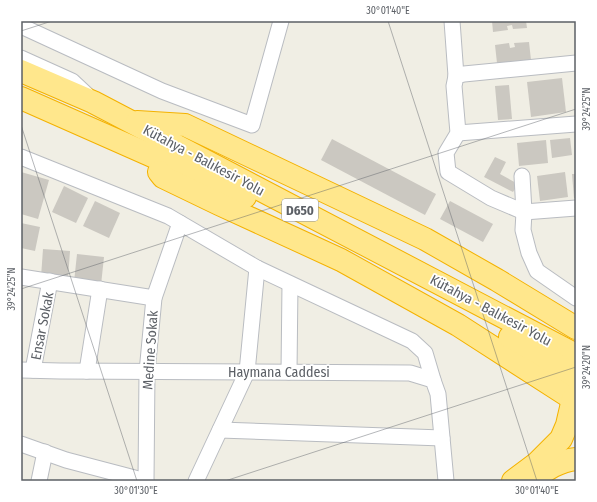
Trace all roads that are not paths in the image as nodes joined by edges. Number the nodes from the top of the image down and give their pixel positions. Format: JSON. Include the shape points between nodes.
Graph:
{"nodes":[{"id":1,"x":280,"y":21,"type":"edge"},
{"id":2,"x":452,"y":21,"type":"edge"},
{"id":3,"x":21,"y":26,"type":"edge"},
{"id":4,"x":21,"y":58,"type":"edge"},
{"id":5,"x":576,"y":63,"type":"edge"},
{"id":6,"x":21,"y":71,"type":"edge"},
{"id":7,"x":456,"y":76,"type":"junction"},
{"id":8,"x":21,"y":98,"type":"edge"},
{"id":9,"x":93,"y":102,"type":"junction"},
{"id":10,"x":129,"y":121,"type":"junction"},
{"id":11,"x":576,"y":124,"type":"edge"},
{"id":12,"x":458,"y":133,"type":"junction"},
{"id":13,"x":133,"y":148,"type":"junction"},
{"id":14,"x":21,"y":157,"type":"edge"},
{"id":15,"x":522,"y":176,"type":"dead end"},
{"id":16,"x":576,"y":208,"type":"edge"},
{"id":17,"x":524,"y":212,"type":"junction"},
{"id":18,"x":180,"y":224,"type":"junction"},
{"id":19,"x":257,"y":268,"type":"junction"},
{"id":20,"x":21,"y":277,"type":"edge"},
{"id":21,"x":50,"y":281,"type":"junction"},
{"id":22,"x":290,"y":284,"type":"junction"},
{"id":23,"x":100,"y":289,"type":"junction"},
{"id":24,"x":154,"y":298,"type":"junction"},
{"id":25,"x":576,"y":298,"type":"edge"},
{"id":26,"x":576,"y":328,"type":"edge"},
{"id":27,"x":576,"y":355,"type":"edge"},
{"id":28,"x":27,"y":370,"type":"edge"},
{"id":29,"x":88,"y":372,"type":"junction"},
{"id":30,"x":147,"y":372,"type":"junction"},
{"id":31,"x":248,"y":372,"type":"junction"},
{"id":32,"x":289,"y":372,"type":"junction"},
{"id":33,"x":576,"y":377,"type":"edge"},
{"id":34,"x":433,"y":380,"type":"junction"},
{"id":35,"x":574,"y":400,"type":"edge"},
{"id":36,"x":220,"y":430,"type":"junction"},
{"id":37,"x":442,"y":438,"type":"junction"},
{"id":38,"x":21,"y":444,"type":"edge"},
{"id":39,"x":45,"y":452,"type":"junction"},
{"id":40,"x":576,"y":459,"type":"edge"},
{"id":41,"x":39,"y":481,"type":"edge"},
{"id":42,"x":146,"y":481,"type":"edge"},
{"id":43,"x":196,"y":481,"type":"edge"},
{"id":44,"x":446,"y":481,"type":"edge"},
{"id":45,"x":513,"y":481,"type":"edge"},
{"id":46,"x":531,"y":481,"type":"edge"}],
"edges":[{"from":1,"to":3,"type":"street","via":[[252,125],[162,90]]},
{"from":2,"to":7,"type":"street"},
{"from":4,"to":9,"type":"street","via":[[72,81]]},
{"from":5,"to":7,"type":"street"},
{"from":6,"to":9,"type":"highway","name":"Kütahya - Balıkesir Yolu","number":"D650"},
{"from":7,"to":12,"type":"street","via":[[454,86]]},
{"from":8,"to":13,"type":"highway","name":"Kütahya - Balıkesir Yolu","number":"D650"},
{"from":9,"to":10,"type":"highway","name":"Kütahya - Balıkesir Yolu","number":"D650"},
{"from":10,"to":26,"type":"highway","via":[[185,125],[425,239]]},
{"from":10,"to":27,"type":"highway","name":"Kütahya - Balıkesir Yolu","number":"D650"},
{"from":11,"to":12,"type":"street"},
{"from":12,"to":17,"type":"street","via":[[446,153],[448,172],[491,198]]},
{"from":13,"to":33,"type":"highway","name":"Kütahya - Balıkesir Yolu","number":"D650","via":[[272,209],[534,350]]},
{"from":13,"to":35,"type":"highway","via":[[163,177],[340,260],[458,325]]},
{"from":14,"to":18,"type":"street","via":[[168,216]]},
{"from":15,"to":17,"type":"street"},
{"from":16,"to":17,"type":"street"},
{"from":17,"to":25,"type":"street","via":[[523,230],[537,271]]},
{"from":18,"to":19,"type":"street"},
{"from":18,"to":24,"type":"street","name":"Medine Sokak"},
{"from":19,"to":22,"type":"street"},
{"from":19,"to":31,"type":"street"},
{"from":20,"to":21,"type":"street"},
{"from":21,"to":23,"type":"street"},
{"from":21,"to":28,"type":"street","name":"Ensar Sokak"},
{"from":22,"to":32,"type":"street"},
{"from":22,"to":34,"type":"street","via":[[412,341],[425,353]]},
{"from":23,"to":24,"type":"street"},
{"from":23,"to":29,"type":"street"},
{"from":24,"to":30,"type":"street","name":"Medine Sokak"},
{"from":28,"to":29,"type":"street","name":"Haymana Caddesi"},
{"from":29,"to":30,"type":"street","name":"Haymana Caddesi"},
{"from":30,"to":31,"type":"street","name":"Haymana Caddesi"},
{"from":30,"to":42,"type":"street","name":"Medine Sokak"},
{"from":31,"to":32,"type":"street","name":"Haymana Caddesi"},
{"from":31,"to":36,"type":"street"},
{"from":32,"to":34,"type":"street","name":"Haymana Caddesi","via":[[410,373]]},
{"from":34,"to":37,"type":"street","via":[[438,394]]},
{"from":35,"to":45,"type":"highway","via":[[561,439],[537,463]]},
{"from":36,"to":37,"type":"street"},
{"from":36,"to":43,"type":"street"},
{"from":37,"to":44,"type":"street"},
{"from":38,"to":39,"type":"street"},
{"from":39,"to":41,"type":"street"},
{"from":39,"to":42,"type":"street"},
{"from":40,"to":46,"type":"highway","via":[[564,461]]}]}
